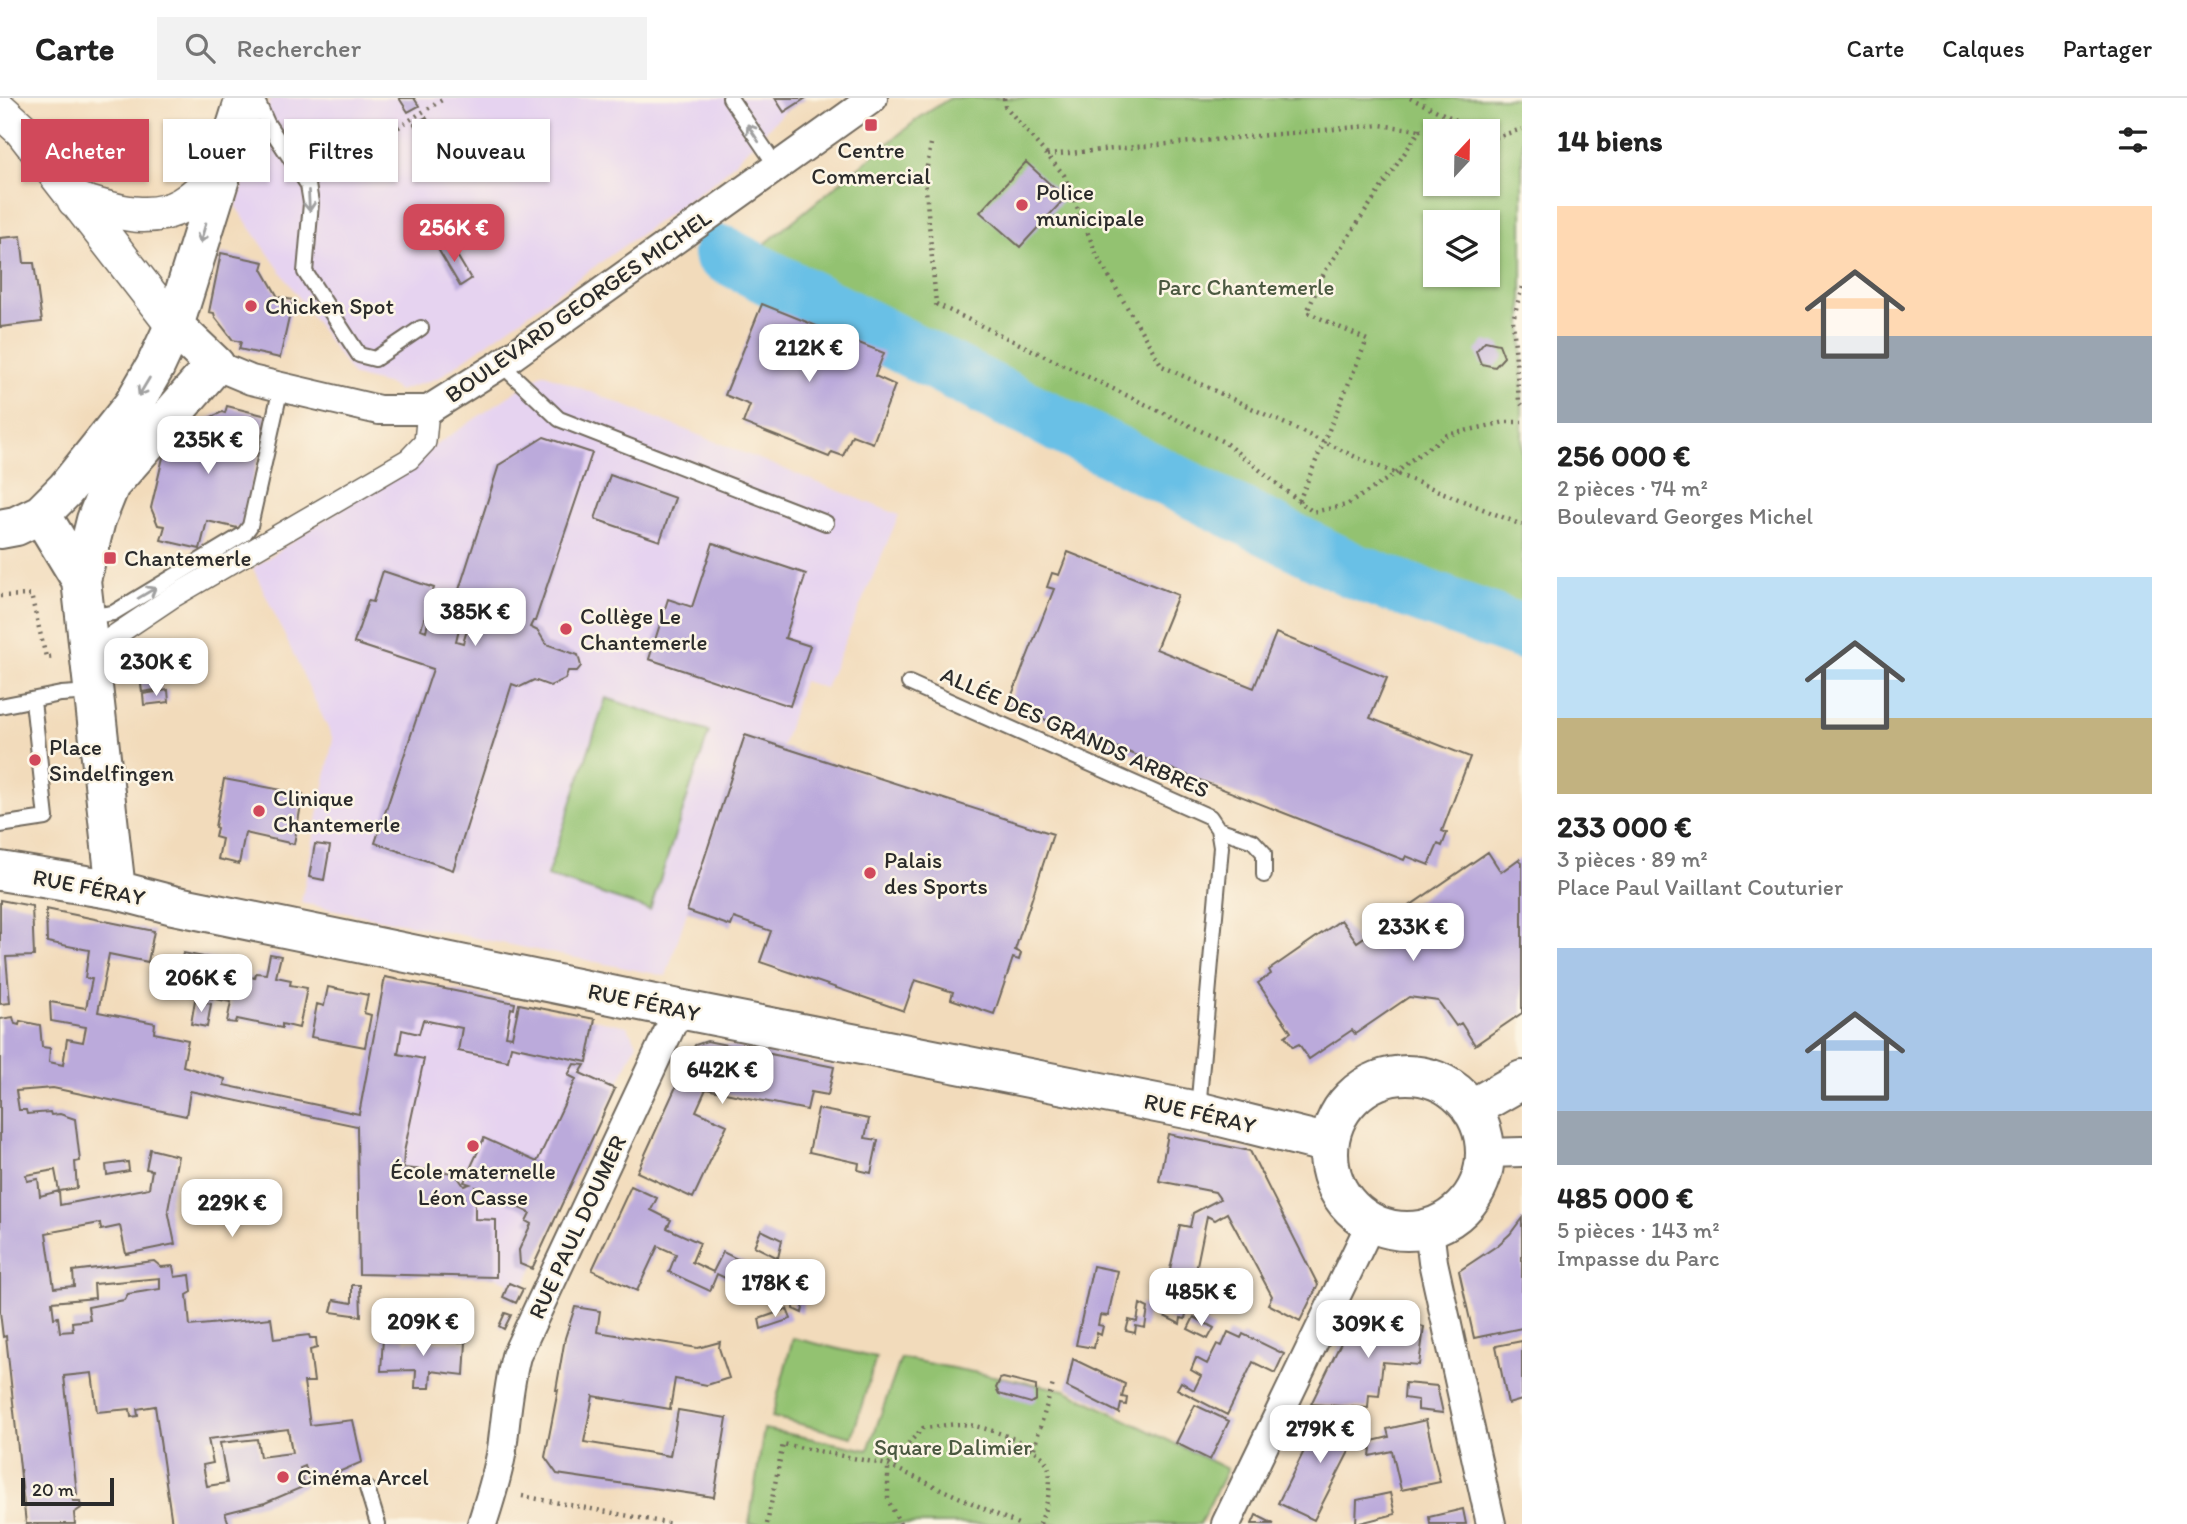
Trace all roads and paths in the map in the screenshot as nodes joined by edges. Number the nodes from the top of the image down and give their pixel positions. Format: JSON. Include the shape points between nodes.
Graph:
{"nodes":[{"id":1,"x":245,"y":98,"type":"edge"},
{"id":2,"x":256,"y":98,"type":"edge"},
{"id":3,"x":445,"y":98,"type":"edge"},
{"id":4,"x":730,"y":98,"type":"edge"},
{"id":5,"x":873,"y":98,"type":"edge"},
{"id":6,"x":1004,"y":98,"type":"edge"},
{"id":7,"x":1410,"y":98,"type":"edge"},
{"id":8,"x":0,"y":110,"type":"edge"},
{"id":9,"x":238,"y":119,"type":"edge"},
{"id":10,"x":1454,"y":119,"type":"edge"},
{"id":11,"x":1522,"y":129,"type":"edge"},
{"id":12,"x":1420,"y":130,"type":"junction"},
{"id":13,"x":1423,"y":130,"type":"edge"},
{"id":14,"x":1500,"y":134,"type":"edge"},
{"id":15,"x":931,"y":144,"type":"dead end"},
{"id":16,"x":1047,"y":155,"type":"junction"},
{"id":17,"x":777,"y":167,"type":"junction"},
{"id":18,"x":210,"y":182,"type":"edge"},
{"id":19,"x":218,"y":182,"type":"edge"},
{"id":20,"x":308,"y":185,"type":"junction"},
{"id":21,"x":75,"y":200,"type":"junction"},
{"id":22,"x":1522,"y":287,"type":"edge"},
{"id":23,"x":174,"y":326,"type":"junction"},
{"id":24,"x":421,"y":328,"type":"dead end"},
{"id":25,"x":501,"y":364,"type":"junction"},
{"id":26,"x":215,"y":365,"type":"junction"},
{"id":27,"x":281,"y":387,"type":"junction"},
{"id":28,"x":1522,"y":405,"type":"edge"},
{"id":29,"x":428,"y":410,"type":"junction"},
{"id":30,"x":1522,"y":422,"type":"edge"},
{"id":31,"x":1324,"y":442,"type":"junction"},
{"id":32,"x":1395,"y":474,"type":"junction"},
{"id":33,"x":1299,"y":501,"type":"junction"},
{"id":34,"x":41,"y":514,"type":"junction"},
{"id":35,"x":826,"y":523,"type":"dead end"},
{"id":36,"x":1522,"y":525,"type":"edge"},
{"id":37,"x":0,"y":529,"type":"edge"},
{"id":38,"x":0,"y":596,"type":"edge"},
{"id":39,"x":85,"y":617,"type":"junction"},
{"id":40,"x":909,"y":683,"type":"dead end"},
{"id":41,"x":93,"y":691,"type":"junction"},
{"id":42,"x":33,"y":701,"type":"junction"},
{"id":43,"x":0,"y":706,"type":"edge"},
{"id":44,"x":0,"y":825,"type":"edge"},
{"id":45,"x":1218,"y":829,"type":"junction"},
{"id":46,"x":0,"y":871,"type":"edge"},
{"id":47,"x":1264,"y":875,"type":"dead end"},
{"id":48,"x":116,"y":890,"type":"junction"},
{"id":49,"x":680,"y":1009,"type":"junction"},
{"id":50,"x":1522,"y":1080,"type":"edge"},
{"id":51,"x":1471,"y":1109,"type":"junction"},
{"id":52,"x":1197,"y":1111,"type":"junction"},
{"id":53,"x":1329,"y":1144,"type":"junction"},
{"id":54,"x":1504,"y":1153,"type":"edge"},
{"id":55,"x":1371,"y":1223,"type":"junction"},
{"id":56,"x":1429,"y":1229,"type":"junction"},
{"id":57,"x":1053,"y":1384,"type":"dead end"},
{"id":58,"x":1034,"y":1448,"type":"junction"},
{"id":59,"x":888,"y":1465,"type":"junction"},
{"id":60,"x":367,"y":1489,"type":"dead end"},
{"id":61,"x":493,"y":1490,"type":"junction"},
{"id":62,"x":379,"y":1524,"type":"edge"},
{"id":63,"x":482,"y":1524,"type":"edge"},
{"id":64,"x":672,"y":1524,"type":"edge"},
{"id":65,"x":767,"y":1524,"type":"edge"},
{"id":66,"x":900,"y":1524,"type":"edge"},
{"id":67,"x":1018,"y":1524,"type":"edge"},
{"id":68,"x":1040,"y":1524,"type":"edge"},
{"id":69,"x":1226,"y":1524,"type":"edge"},
{"id":70,"x":1491,"y":1524,"type":"edge"}],
"edges":[{"from":1,"to":9,"type":"main road"},
{"from":2,"to":20,"type":"lane"},
{"from":3,"to":20,"type":"path"},
{"from":17,"to":4,"type":"lane","one_way":true},
{"from":5,"to":17,"type":"street","name":"BOULEVARD GEORGES MICHEL"},
{"from":6,"to":16,"type":"path","via":[[1005,106]]},
{"from":7,"to":10,"type":"path"},
{"from":8,"to":21,"type":"street","via":[[22,130]]},
{"from":11,"to":14,"type":"path"},
{"from":12,"to":13,"type":"path"},
{"from":12,"to":16,"type":"path","via":[[1379,125]]},
{"from":12,"to":31,"type":"path","via":[[1324,273],[1307,313],[1367,340]]},
{"from":15,"to":33,"type":"path","via":[[925,178],[936,304],[1224,442]]},
{"from":16,"to":31,"type":"path","via":[[1063,175],[1098,258],[1163,366]]},
{"from":17,"to":25,"type":"street","name":"BOULEVARD GEORGES MICHEL"},
{"from":18,"to":21,"type":"street","via":[[183,205],[162,214],[138,216]]},
{"from":19,"to":23,"type":"main road","one_way":true},
{"from":20,"to":24,"type":"lane","one_way":true,"via":[[311,203],[305,272],[359,355],[375,359]]},
{"from":21,"to":23,"type":"street"},
{"from":22,"to":28,"type":"path","via":[[1513,320]]},
{"from":23,"to":26,"type":"main road"},
{"from":23,"to":34,"type":"main road","one_way":true,"via":[[133,405]]},
{"from":25,"to":29,"type":"street","name":"BOULEVARD GEORGES MICHEL"},
{"from":25,"to":35,"type":"lane","via":[[559,419]]},
{"from":26,"to":27,"type":"street","name":"BOULEVARD GEORGES MICHEL"},
{"from":26,"to":39,"type":"main road","via":[[110,485],[96,520]]},
{"from":27,"to":29,"type":"street","name":"BOULEVARD GEORGES MICHEL","via":[[379,410]]},
{"from":39,"to":27,"type":"lane","one_way":true,"via":[[113,613],[244,534],[250,526]]},
{"from":29,"to":39,"type":"street","via":[[425,442],[410,459],[171,598]]},
{"from":30,"to":32,"type":"path","via":[[1447,435]]},
{"from":31,"to":32,"type":"path"},
{"from":31,"to":33,"type":"path"},
{"from":32,"to":33,"type":"path","via":[[1347,505],[1313,512]]},
{"from":32,"to":36,"type":"path"},
{"from":34,"to":37,"type":"main road"},
{"from":34,"to":39,"type":"main road"},
{"from":38,"to":39,"type":"path","via":[[31,595],[46,657]]},
{"from":39,"to":41,"type":"main road"},
{"from":40,"to":45,"type":"lane","name":"ALLÉE DES GRANDS ARBRES","via":[[1210,817]]},
{"from":41,"to":42,"type":"lane"},
{"from":41,"to":48,"type":"main road"},
{"from":42,"to":43,"type":"lane"},
{"from":42,"to":44,"type":"lane","via":[[46,818]]},
{"from":45,"to":47,"type":"lane","name":"ALLÉE DES GRANDS ARBRES","via":[[1253,841],[1264,853]]},
{"from":45,"to":52,"type":"lane","name":"ALLÉE DES GRANDS ARBRES","via":[[1221,847]]},
{"from":46,"to":48,"type":"main road","name":"RUE FÉRAY"},
{"from":48,"to":49,"type":"main road","name":"RUE FÉRAY"},
{"from":49,"to":52,"type":"main road","name":"RUE FÉRAY"},
{"from":49,"to":61,"type":"street","name":"RUE PAUL DOUMER","via":[[516,1356]]},
{"from":50,"to":51,"type":"main road"},
{"from":51,"to":53,"type":"main road","via":[[1455,1091],[1434,1080],[1411,1075],[1388,1078],[1366,1086],[1348,1102]]},
{"from":51,"to":54,"type":"main road"},
{"from":52,"to":53,"type":"main road","name":"RUE FÉRAY"},
{"from":53,"to":55,"type":"main road","via":[[1329,1163],[1338,1189],[1355,1212]]},
{"from":54,"to":56,"type":"main road","via":[[1463,1208]]},
{"from":55,"to":56,"type":"main road","via":[[1389,1230]]},
{"from":55,"to":69,"type":"street"},
{"from":56,"to":70,"type":"street"},
{"from":57,"to":58,"type":"path"},
{"from":58,"to":59,"type":"path","via":[[962,1424],[923,1428]]},
{"from":58,"to":68,"type":"path","via":[[1049,1467],[1049,1494]]},
{"from":59,"to":65,"type":"path","via":[[783,1444]]},
{"from":59,"to":66,"type":"path","via":[[888,1500]]},
{"from":59,"to":67,"type":"path"},
{"from":60,"to":62,"type":"lane"},
{"from":61,"to":63,"type":"street","name":"RUE PAUL DOUMER"},
{"from":61,"to":64,"type":"path"}]}
